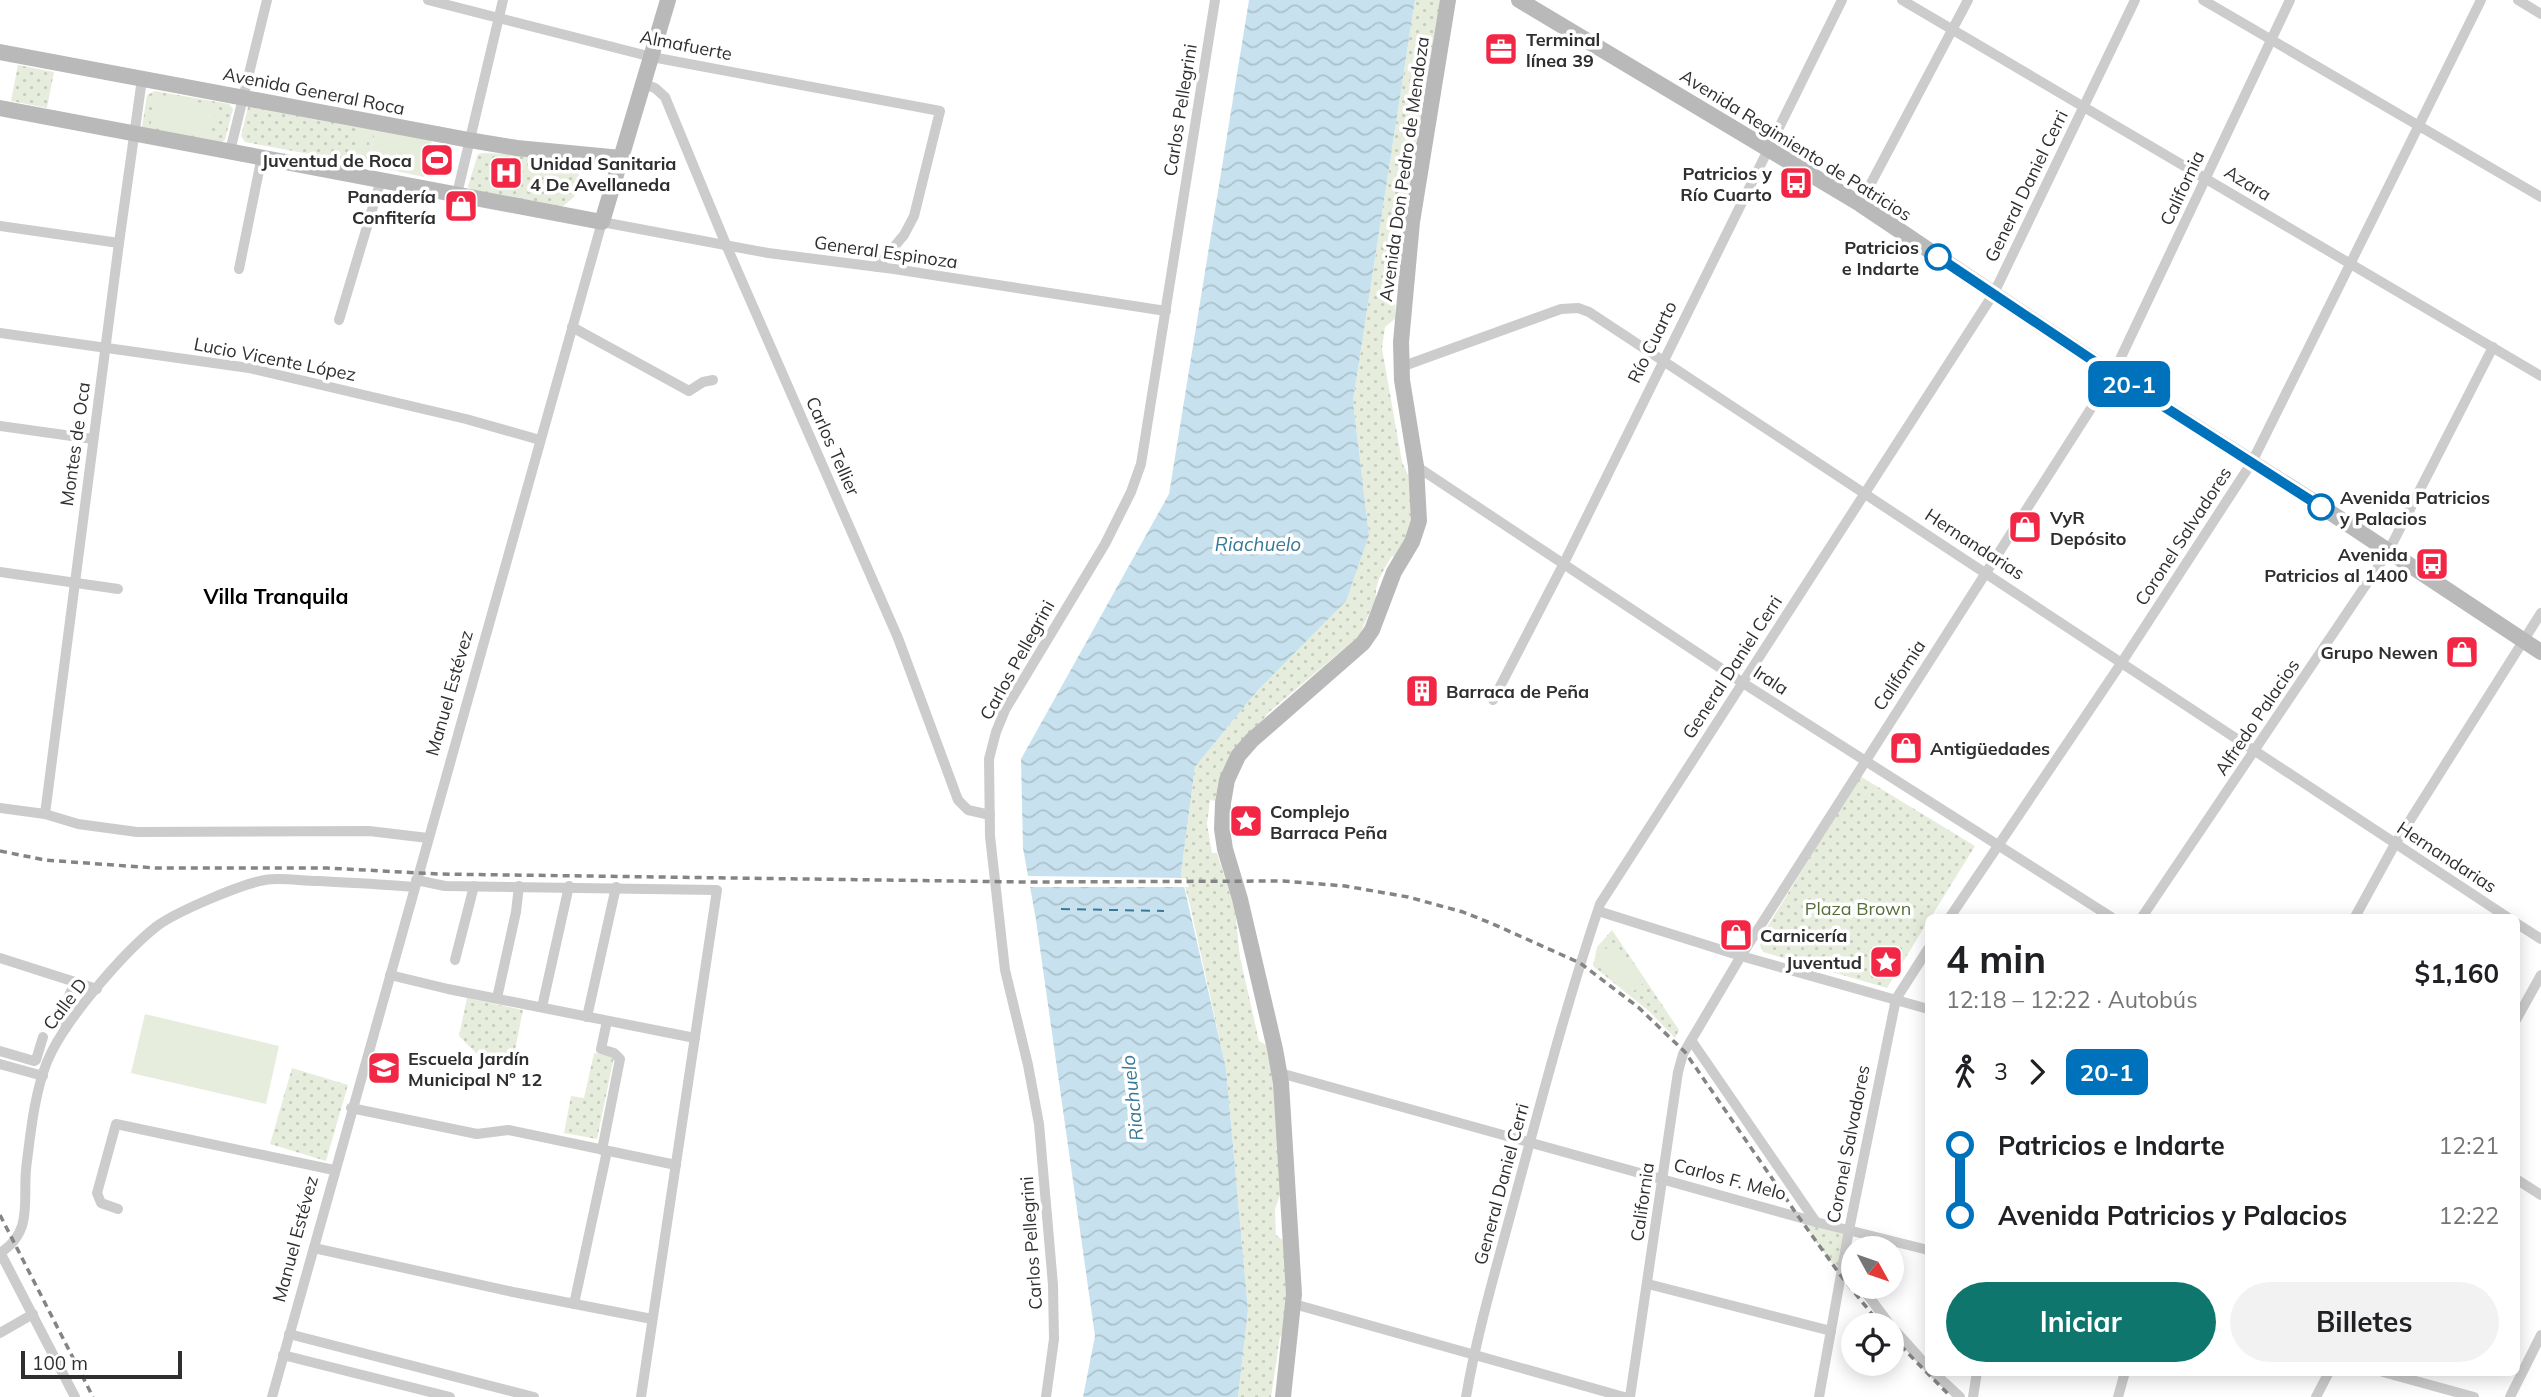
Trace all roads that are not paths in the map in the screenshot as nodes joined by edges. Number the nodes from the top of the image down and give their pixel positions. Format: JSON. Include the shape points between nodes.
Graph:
{"nodes":[{"id":1,"x":267,"y":0,"type":"edge"},
{"id":2,"x":428,"y":0,"type":"edge"},
{"id":3,"x":503,"y":0,"type":"edge"},
{"id":4,"x":668,"y":0,"type":"edge"},
{"id":5,"x":1215,"y":0,"type":"edge"},
{"id":6,"x":1448,"y":0,"type":"edge"},
{"id":7,"x":1519,"y":0,"type":"edge"},
{"id":8,"x":1842,"y":0,"type":"edge"},
{"id":9,"x":1902,"y":0,"type":"edge"},
{"id":10,"x":1968,"y":0,"type":"edge"},
{"id":11,"x":2135,"y":0,"type":"edge"},
{"id":12,"x":2203,"y":0,"type":"edge"},
{"id":13,"x":2290,"y":0,"type":"edge"},
{"id":14,"x":2481,"y":0,"type":"edge"},
{"id":15,"x":2518,"y":0,"type":"edge"},
{"id":16,"x":2541,"y":14,"type":"edge"},
{"id":17,"x":498,"y":19,"type":"junction"},
{"id":18,"x":1952,"y":29,"type":"junction"},
{"id":19,"x":2271,"y":40,"type":"junction"},
{"id":20,"x":0,"y":52,"type":"edge"},
{"id":21,"x":652,"y":57,"type":"junction"},
{"id":22,"x":142,"y":79,"type":"junction"},
{"id":23,"x":644,"y":84,"type":"junction"},
{"id":24,"x":242,"y":97,"type":"junction"},
{"id":25,"x":0,"y":108,"type":"edge"},
{"id":26,"x":2083,"y":108,"type":"junction"},
{"id":27,"x":2419,"y":126,"type":"junction"},
{"id":28,"x":134,"y":133,"type":"junction"},
{"id":29,"x":469,"y":140,"type":"junction"},
{"id":30,"x":1769,"y":149,"type":"junction"},
{"id":31,"x":230,"y":151,"type":"junction"},
{"id":32,"x":262,"y":156,"type":"junction"},
{"id":33,"x":621,"y":158,"type":"junction"},
{"id":34,"x":2206,"y":178,"type":"junction"},
{"id":35,"x":381,"y":180,"type":"junction"},
{"id":36,"x":457,"y":194,"type":"junction"},
{"id":37,"x":2541,"y":197,"type":"edge"},
{"id":38,"x":1860,"y":204,"type":"junction"},
{"id":39,"x":602,"y":222,"type":"junction"},
{"id":40,"x":0,"y":226,"type":"edge"},
{"id":41,"x":118,"y":243,"type":"junction"},
{"id":42,"x":727,"y":247,"type":"junction"},
{"id":43,"x":2350,"y":265,"type":"junction"},
{"id":44,"x":877,"y":267,"type":"junction"},
{"id":45,"x":239,"y":269,"type":"dead end"},
{"id":46,"x":1994,"y":293,"type":"junction"},
{"id":47,"x":1166,"y":311,"type":"junction"},
{"id":48,"x":339,"y":320,"type":"dead end"},
{"id":49,"x":572,"y":327,"type":"junction"},
{"id":50,"x":0,"y":333,"type":"edge"},
{"id":51,"x":106,"y":347,"type":"junction"},
{"id":52,"x":2493,"y":348,"type":"junction"},
{"id":53,"x":1663,"y":360,"type":"junction"},
{"id":54,"x":1401,"y":367,"type":"junction"},
{"id":55,"x":2113,"y":374,"type":"junction"},
{"id":56,"x":2541,"y":376,"type":"edge"},
{"id":57,"x":713,"y":380,"type":"dead end"},
{"id":58,"x":0,"y":426,"type":"edge"},
{"id":59,"x":93,"y":439,"type":"junction"},
{"id":60,"x":540,"y":440,"type":"junction"},
{"id":61,"x":2252,"y":462,"type":"junction"},
{"id":62,"x":1416,"y":466,"type":"junction"},
{"id":63,"x":1866,"y":493,"type":"junction"},
{"id":64,"x":2388,"y":552,"type":"junction"},
{"id":65,"x":1563,"y":565,"type":"junction"},
{"id":66,"x":0,"y":572,"type":"edge"},
{"id":67,"x":1987,"y":572,"type":"junction"},
{"id":68,"x":75,"y":583,"type":"junction"},
{"id":69,"x":118,"y":589,"type":"dead end"},
{"id":70,"x":2541,"y":613,"type":"edge"},
{"id":71,"x":2524,"y":641,"type":"junction"},
{"id":72,"x":2541,"y":652,"type":"edge"},
{"id":73,"x":2122,"y":662,"type":"junction"},
{"id":74,"x":1743,"y":683,"type":"junction"},
{"id":75,"x":1493,"y":700,"type":"dead end"},
{"id":76,"x":2256,"y":750,"type":"junction"},
{"id":77,"x":1865,"y":761,"type":"junction"},
{"id":78,"x":0,"y":808,"type":"edge"},
{"id":79,"x":45,"y":814,"type":"junction"},
{"id":80,"x":990,"y":815,"type":"junction"},
{"id":81,"x":428,"y":838,"type":"junction"},
{"id":82,"x":1998,"y":844,"type":"junction"},
{"id":83,"x":2395,"y":845,"type":"junction"},
{"id":84,"x":415,"y":883,"type":"junction"},
{"id":85,"x":474,"y":886,"type":"junction"},
{"id":86,"x":519,"y":886,"type":"junction"},
{"id":87,"x":569,"y":886,"type":"junction"},
{"id":88,"x":616,"y":887,"type":"junction"},
{"id":89,"x":1598,"y":912,"type":"junction"},
{"id":90,"x":1952,"y":914,"type":"edge"},
{"id":91,"x":2106,"y":914,"type":"edge"},
{"id":92,"x":2144,"y":914,"type":"edge"},
{"id":93,"x":2357,"y":914,"type":"edge"},
{"id":94,"x":2502,"y":914,"type":"edge"},
{"id":95,"x":2520,"y":926,"type":"edge"},
{"id":96,"x":2541,"y":939,"type":"edge"},
{"id":97,"x":1925,"y":954,"type":"edge"},
{"id":98,"x":1741,"y":956,"type":"junction"},
{"id":99,"x":0,"y":958,"type":"edge"},
{"id":100,"x":455,"y":960,"type":"dead end"},
{"id":101,"x":390,"y":975,"type":"junction"},
{"id":102,"x":2541,"y":975,"type":"edge"},
{"id":103,"x":75,"y":982,"type":"junction"},
{"id":104,"x":97,"y":989,"type":"junction"},
{"id":105,"x":496,"y":998,"type":"junction"},
{"id":106,"x":1896,"y":999,"type":"junction"},
{"id":107,"x":542,"y":1007,"type":"junction"},
{"id":108,"x":1925,"y":1008,"type":"edge"},
{"id":109,"x":2520,"y":1013,"type":"edge"},
{"id":110,"x":587,"y":1017,"type":"junction"},
{"id":111,"x":607,"y":1021,"type":"junction"},
{"id":112,"x":66,"y":1028,"type":"junction"},
{"id":113,"x":43,"y":1037,"type":"dead end"},
{"id":114,"x":695,"y":1038,"type":"junction"},
{"id":115,"x":1691,"y":1040,"type":"junction"},
{"id":116,"x":0,"y":1051,"type":"edge"},
{"id":117,"x":0,"y":1064,"type":"edge"},
{"id":118,"x":1280,"y":1073,"type":"junction"},
{"id":119,"x":43,"y":1076,"type":"junction"},
{"id":120,"x":352,"y":1108,"type":"junction"},
{"id":121,"x":1530,"y":1142,"type":"junction"},
{"id":122,"x":605,"y":1151,"type":"junction"},
{"id":123,"x":676,"y":1165,"type":"junction"},
{"id":124,"x":334,"y":1170,"type":"junction"},
{"id":125,"x":1663,"y":1180,"type":"junction"},
{"id":126,"x":2520,"y":1182,"type":"edge"},
{"id":127,"x":2541,"y":1195,"type":"edge"},
{"id":128,"x":118,"y":1209,"type":"dead end"},
{"id":129,"x":1816,"y":1222,"type":"junction"},
{"id":130,"x":1849,"y":1230,"type":"junction"},
{"id":131,"x":1848,"y":1236,"type":"edge"},
{"id":132,"x":314,"y":1248,"type":"junction"},
{"id":133,"x":1925,"y":1249,"type":"edge"},
{"id":134,"x":0,"y":1253,"type":"edge"},
{"id":135,"x":1841,"y":1274,"type":"edge"},
{"id":136,"x":1648,"y":1284,"type":"junction"},
{"id":137,"x":574,"y":1304,"type":"junction"},
{"id":138,"x":1294,"y":1304,"type":"junction"},
{"id":139,"x":33,"y":1314,"type":"junction"},
{"id":140,"x":652,"y":1320,"type":"junction"},
{"id":141,"x":1831,"y":1331,"type":"junction"},
{"id":142,"x":0,"y":1333,"type":"edge"},
{"id":143,"x":289,"y":1334,"type":"junction"},
{"id":144,"x":2541,"y":1335,"type":"edge"},
{"id":145,"x":1904,"y":1340,"type":"edge"},
{"id":146,"x":283,"y":1355,"type":"junction"},
{"id":147,"x":1473,"y":1356,"type":"junction"},
{"id":148,"x":1925,"y":1364,"type":"edge"},
{"id":149,"x":1937,"y":1376,"type":"edge"},
{"id":150,"x":1976,"y":1376,"type":"edge"},
{"id":151,"x":2124,"y":1376,"type":"edge"},
{"id":152,"x":2327,"y":1376,"type":"edge"},
{"id":153,"x":2398,"y":1376,"type":"edge"},
{"id":154,"x":75,"y":1397,"type":"edge"},
{"id":155,"x":272,"y":1397,"type":"edge"},
{"id":156,"x":448,"y":1397,"type":"edge"},
{"id":157,"x":534,"y":1397,"type":"edge"},
{"id":158,"x":642,"y":1397,"type":"edge"},
{"id":159,"x":1046,"y":1397,"type":"edge"},
{"id":160,"x":1283,"y":1397,"type":"edge"},
{"id":161,"x":1466,"y":1397,"type":"edge"},
{"id":162,"x":1624,"y":1397,"type":"edge"},
{"id":163,"x":1630,"y":1397,"type":"edge"},
{"id":164,"x":1819,"y":1397,"type":"edge"},
{"id":165,"x":1960,"y":1397,"type":"edge"},
{"id":166,"x":1973,"y":1397,"type":"edge"},
{"id":167,"x":2118,"y":1397,"type":"edge"},
{"id":168,"x":2316,"y":1397,"type":"edge"},
{"id":169,"x":2474,"y":1397,"type":"edge"},
{"id":170,"x":2510,"y":1397,"type":"edge"}],
"edges":[{"from":1,"to":24,"type":"street"},
{"from":2,"to":17,"type":"street","name":"Almafuerte"},
{"from":3,"to":17,"type":"street"},
{"from":4,"to":21,"type":"main road","name":"Manuel Estévez"},
{"from":5,"to":47,"type":"street","name":"Carlos Pellegrini"},
{"from":6,"to":54,"type":"main road","name":"Avenida Don Pedro de Mendoza","via":[[1412,222]]},
{"from":7,"to":30,"type":"main road","name":"Avenida Regimiento de Patricios"},
{"from":8,"to":30,"type":"street","name":"Río Cuarto"},
{"from":9,"to":18,"type":"street","name":"Azara"},
{"from":10,"to":18,"type":"street"},
{"from":11,"to":26,"type":"street","name":"General Daniel Cerri"},
{"from":12,"to":19,"type":"street"},
{"from":13,"to":19,"type":"street","name":"California"},
{"from":14,"to":27,"type":"street","name":"Coronel Salvadores"},
{"from":15,"to":16,"type":"street"},
{"from":17,"to":21,"type":"street","name":"Almafuerte"},
{"from":17,"to":29,"type":"street"},
{"from":18,"to":26,"type":"street","name":"Azara"},
{"from":18,"to":38,"type":"street"},
{"from":19,"to":27,"type":"street"},
{"from":19,"to":34,"type":"street","name":"California"},
{"from":20,"to":22,"type":"main road","name":"Avenida General Roca"},
{"from":21,"to":23,"type":"main road","name":"Manuel Estévez"},
{"from":21,"to":44,"type":"street","name":"Almafuerte","via":[[940,111],[914,216]]},
{"from":22,"to":24,"type":"main road","name":"Avenida General Roca"},
{"from":22,"to":28,"type":"street","name":"Montes de Oca"},
{"from":23,"to":33,"type":"main road","name":"Manuel Estévez"},
{"from":23,"to":42,"type":"street","name":"Carlos Tellier","via":[[665,97]]},
{"from":24,"to":29,"type":"main road","name":"Avenida General Roca"},
{"from":24,"to":31,"type":"street"},
{"from":25,"to":28,"type":"main road"},
{"from":26,"to":34,"type":"street","name":"Azara"},
{"from":26,"to":46,"type":"street","name":"General Daniel Cerri"},
{"from":27,"to":37,"type":"street"},
{"from":27,"to":43,"type":"street","name":"Coronel Salvadores"},
{"from":28,"to":31,"type":"main road"},
{"from":28,"to":41,"type":"street","name":"Montes de Oca"},
{"from":29,"to":33,"type":"main road","name":"Avenida General Roca"},
{"from":29,"to":36,"type":"street"},
{"from":30,"to":38,"type":"main road","name":"Avenida Regimiento de Patricios"},
{"from":30,"to":53,"type":"street","name":"Río Cuarto"},
{"from":31,"to":32,"type":"main road"},
{"from":32,"to":35,"type":"main road"},
{"from":32,"to":45,"type":"street"},
{"from":33,"to":39,"type":"main road","name":"Manuel Estévez"},
{"from":34,"to":43,"type":"street","name":"Azara"},
{"from":34,"to":55,"type":"street","name":"California"},
{"from":35,"to":36,"type":"main road"},
{"from":35,"to":48,"type":"street"},
{"from":36,"to":39,"type":"main road"},
{"from":38,"to":46,"type":"main road","name":"Avenida Regimiento de Patricios"},
{"from":39,"to":42,"type":"street","name":"General Espinoza"},
{"from":39,"to":49,"type":"street","name":"Manuel Estévez"},
{"from":40,"to":41,"type":"street"},
{"from":41,"to":51,"type":"street","name":"Montes de Oca"},
{"from":42,"to":44,"type":"street","name":"General Espinoza"},
{"from":42,"to":80,"type":"street","name":"Carlos Tellier","via":[[898,638],[958,800],[968,810]]},
{"from":43,"to":52,"type":"street","name":"Azara"},
{"from":43,"to":61,"type":"street","name":"Coronel Salvadores"},
{"from":44,"to":47,"type":"street","name":"General Espinoza"},
{"from":46,"to":55,"type":"main road","name":"Avenida Regimiento de Patricios"},
{"from":46,"to":63,"type":"street","name":"General Daniel Cerri"},
{"from":47,"to":80,"type":"street","name":"Carlos Pellegrini","via":[[1137,478],[1105,544],[1005,710],[989,759]]},
{"from":49,"to":57,"type":"street","via":[[689,391]]},
{"from":49,"to":60,"type":"street","name":"Manuel Estévez"},
{"from":50,"to":51,"type":"street","name":"Lucio Vicente López"},
{"from":51,"to":59,"type":"street","name":"Montes de Oca"},
{"from":51,"to":60,"type":"street","name":"Lucio Vicente López","via":[[249,368]]},
{"from":52,"to":56,"type":"street","name":"Azara"},
{"from":52,"to":64,"type":"street","name":"Alfredo Palacios"},
{"from":53,"to":54,"type":"street","name":"Hernandarias","via":[[1596,315],[1573,307]]},
{"from":53,"to":63,"type":"street","name":"Hernandarias"},
{"from":53,"to":65,"type":"street","name":"Río Cuarto"},
{"from":54,"to":62,"type":"main road","name":"Avenida Don Pedro de Mendoza"},
{"from":55,"to":61,"type":"main road","name":"Avenida Regimiento de Patricios"},
{"from":55,"to":67,"type":"street","name":"California"},
{"from":58,"to":59,"type":"street"},
{"from":59,"to":68,"type":"street","name":"Montes de Oca"},
{"from":60,"to":81,"type":"street","name":"Manuel Estévez"},
{"from":61,"to":64,"type":"main road","name":"Avenida Regimiento de Patricios"},
{"from":61,"to":73,"type":"street","name":"Coronel Salvadores"},
{"from":62,"to":65,"type":"street","name":"Irala"},
{"from":62,"to":118,"type":"main road","name":"Avenida Don Pedro de Mendoza","via":[[1417,531],[1394,572],[1372,630],[1353,654],[1252,740],[1238,756],[1225,791],[1225,849]]},
{"from":63,"to":67,"type":"street","name":"Hernandarias"},
{"from":63,"to":74,"type":"street","name":"General Daniel Cerri"},
{"from":64,"to":71,"type":"main road","name":"Avenida Regimiento de Patricios"},
{"from":64,"to":76,"type":"street","name":"Alfredo Palacios"},
{"from":65,"to":74,"type":"street","name":"Irala"},
{"from":65,"to":75,"type":"street","name":"Río Cuarto"},
{"from":66,"to":68,"type":"street"},
{"from":67,"to":73,"type":"street","name":"Hernandarias"},
{"from":67,"to":77,"type":"street","name":"California"},
{"from":68,"to":69,"type":"street"},
{"from":68,"to":79,"type":"street","name":"Montes de Oca"},
{"from":70,"to":71,"type":"street"},
{"from":71,"to":72,"type":"main road","name":"Avenida Regimiento de Patricios"},
{"from":71,"to":83,"type":"street"},
{"from":73,"to":76,"type":"street","name":"Hernandarias"},
{"from":73,"to":82,"type":"street","name":"Coronel Salvadores"},
{"from":74,"to":77,"type":"street","name":"Irala"},
{"from":74,"to":89,"type":"street","name":"General Daniel Cerri"},
{"from":76,"to":83,"type":"street","name":"Hernandarias"},
{"from":76,"to":92,"type":"street","name":"Alfredo Palacios"},
{"from":77,"to":82,"type":"street","name":"Irala"},
{"from":77,"to":98,"type":"street","name":"California"},
{"from":78,"to":79,"type":"street"},
{"from":79,"to":81,"type":"street","via":[[137,832],[369,831]]},
{"from":80,"to":159,"type":"street","name":"Carlos Pellegrini","via":[[1005,970],[1039,1124],[1053,1285],[1054,1339]]},
{"from":81,"to":84,"type":"street","name":"Manuel Estévez"},
{"from":82,"to":90,"type":"street","name":"Coronel Salvadores"},
{"from":82,"to":91,"type":"street","name":"Irala"},
{"from":83,"to":93,"type":"street"},
{"from":83,"to":94,"type":"street","name":"Hernandarias"},
{"from":84,"to":85,"type":"street","name":"Calle D"},
{"from":84,"to":101,"type":"street","name":"Manuel Estévez"},
{"from":84,"to":104,"type":"street","name":"Calle D","via":[[268,879],[239,886],[160,924]]},
{"from":85,"to":86,"type":"street","name":"Calle D"},
{"from":85,"to":100,"type":"street"},
{"from":86,"to":87,"type":"street","name":"Calle D"},
{"from":86,"to":105,"type":"street"},
{"from":87,"to":88,"type":"street","name":"Calle D"},
{"from":87,"to":107,"type":"street"},
{"from":88,"to":110,"type":"street"},
{"from":88,"to":114,"type":"street","name":"Calle D","via":[[717,890]]},
{"from":89,"to":98,"type":"street"},
{"from":89,"to":121,"type":"street","name":"General Daniel Cerri"},
{"from":95,"to":96,"type":"street"},
{"from":97,"to":106,"type":"street","name":"Coronel Salvadores"},
{"from":98,"to":106,"type":"street"},
{"from":98,"to":115,"type":"street","name":"California"},
{"from":99,"to":103,"type":"street"},
{"from":101,"to":105,"type":"street"},
{"from":101,"to":120,"type":"street","name":"Manuel Estévez"},
{"from":102,"to":109,"type":"street"},
{"from":103,"to":104,"type":"street"},
{"from":103,"to":112,"type":"street","via":[[61,1015]]},
{"from":104,"to":112,"type":"street","name":"Calle D"},
{"from":105,"to":107,"type":"street"},
{"from":106,"to":108,"type":"street"},
{"from":106,"to":130,"type":"street","name":"Coronel Salvadores"},
{"from":107,"to":110,"type":"street"},
{"from":110,"to":111,"type":"street"},
{"from":111,"to":114,"type":"street"},
{"from":111,"to":122,"type":"street","via":[[601,1049],[620,1059]]},
{"from":112,"to":119,"type":"street","name":"Calle D"},
{"from":113,"to":116,"type":"street","via":[[34,1061]]},
{"from":114,"to":123,"type":"street"},
{"from":115,"to":125,"type":"street","name":"California","via":[[1678,1072]]},
{"from":115,"to":129,"type":"street"},
{"from":117,"to":119,"type":"street"},
{"from":118,"to":121,"type":"street","name":"Carlos F. Melo"},
{"from":118,"to":138,"type":"main road","name":"Avenida Don Pedro de Mendoza"},
{"from":119,"to":134,"type":"street","name":"Calle D","via":[[27,1161],[24,1217],[17,1240]]},
{"from":120,"to":122,"type":"street","via":[[477,1133],[508,1130]]},
{"from":120,"to":124,"type":"street","name":"Manuel Estévez"},
{"from":121,"to":125,"type":"street","name":"Carlos F. Melo"},
{"from":121,"to":147,"type":"street","name":"General Daniel Cerri"},
{"from":122,"to":123,"type":"street"},
{"from":122,"to":137,"type":"street"},
{"from":123,"to":140,"type":"street"},
{"from":124,"to":128,"type":"street","via":[[116,1124],[97,1193],[102,1203]]},
{"from":124,"to":132,"type":"street","name":"Manuel Estévez"},
{"from":125,"to":129,"type":"street","name":"Carlos F. Melo"},
{"from":125,"to":136,"type":"street","name":"California"},
{"from":126,"to":127,"type":"street"},
{"from":129,"to":130,"type":"street","name":"Carlos F. Melo"},
{"from":130,"to":131,"type":"street","name":"Coronel Salvadores"},
{"from":130,"to":133,"type":"street","name":"Carlos F. Melo"},
{"from":132,"to":137,"type":"street"},
{"from":132,"to":143,"type":"street","name":"Manuel Estévez"},
{"from":134,"to":139,"type":"street"},
{"from":135,"to":141,"type":"street","name":"Coronel Salvadores"},
{"from":136,"to":141,"type":"street"},
{"from":136,"to":163,"type":"street","name":"California"},
{"from":137,"to":140,"type":"street"},
{"from":138,"to":147,"type":"street"},
{"from":138,"to":160,"type":"main road","name":"Avenida Don Pedro de Mendoza"},
{"from":139,"to":142,"type":"street"},
{"from":139,"to":154,"type":"street"},
{"from":140,"to":158,"type":"street"},
{"from":141,"to":164,"type":"street","name":"Coronel Salvadores"},
{"from":143,"to":146,"type":"street","name":"Manuel Estévez"},
{"from":143,"to":157,"type":"street"},
{"from":144,"to":170,"type":"street"},
{"from":145,"to":148,"type":"street"},
{"from":146,"to":155,"type":"street","name":"Manuel Estévez"},
{"from":146,"to":156,"type":"street"},
{"from":147,"to":161,"type":"street","name":"General Daniel Cerri"},
{"from":147,"to":162,"type":"street"},
{"from":149,"to":165,"type":"street"},
{"from":150,"to":166,"type":"street"},
{"from":151,"to":167,"type":"street"},
{"from":152,"to":168,"type":"street"},
{"from":153,"to":169,"type":"street"}]}
